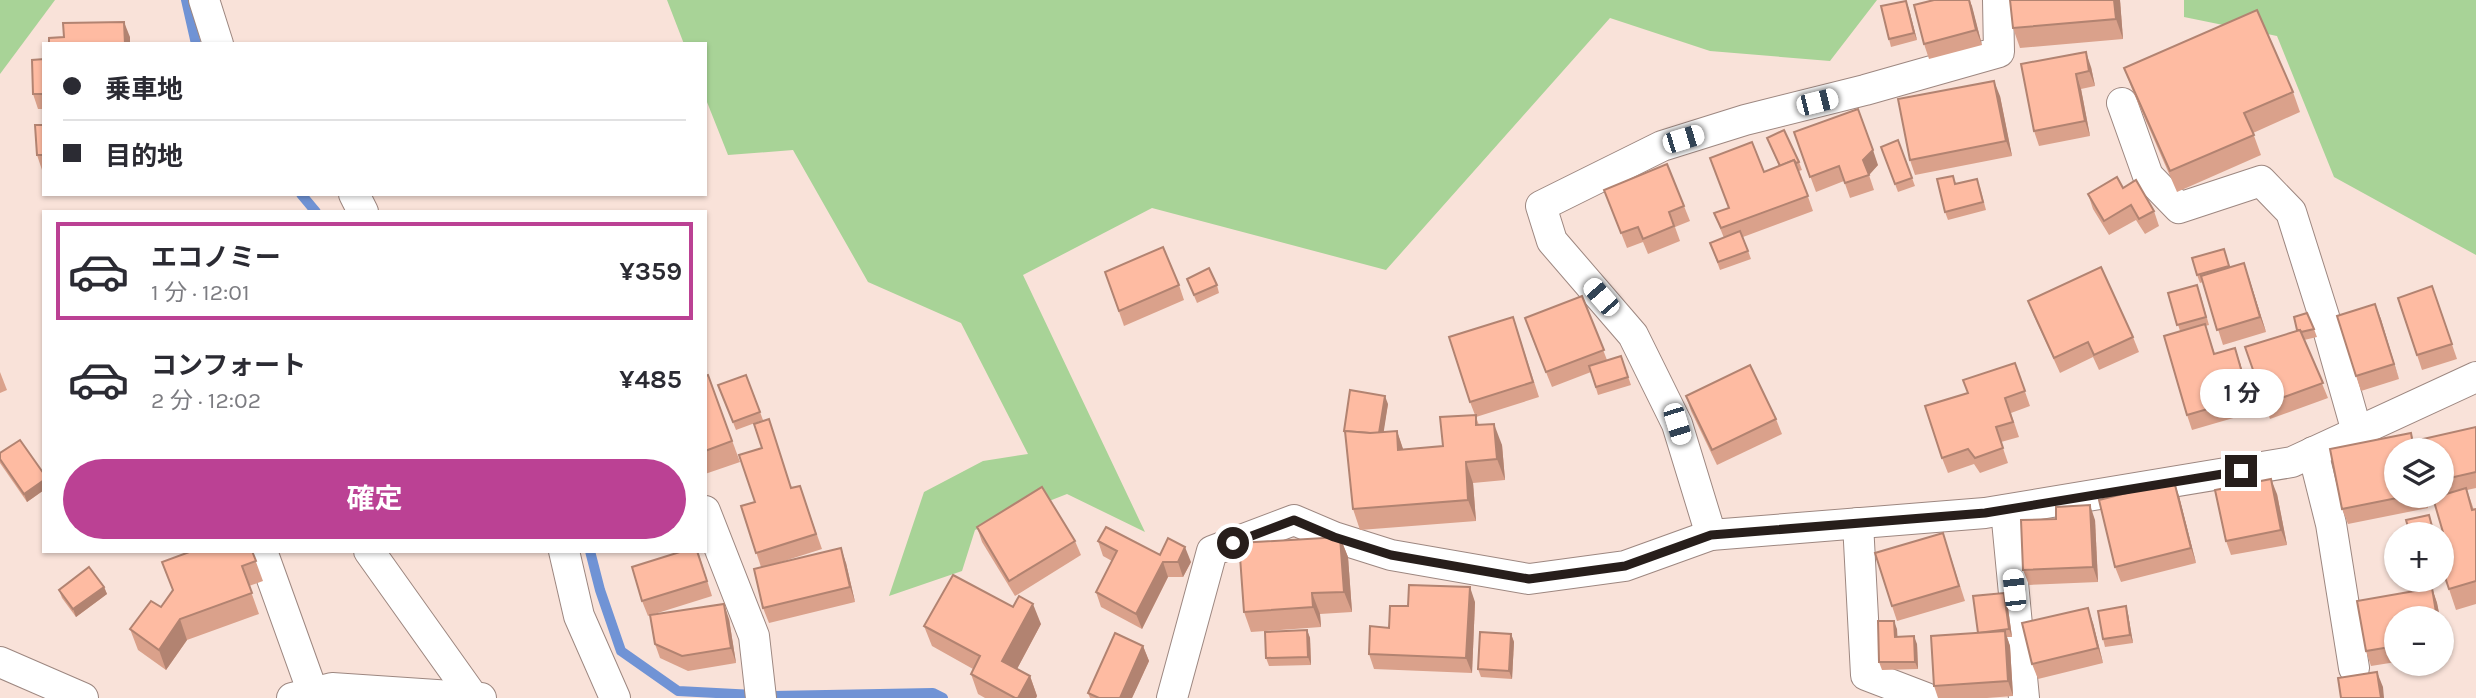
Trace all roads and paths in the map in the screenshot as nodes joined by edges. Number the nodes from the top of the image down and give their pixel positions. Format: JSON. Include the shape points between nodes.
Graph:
{"nodes":[{"id":1,"x":204,"y":0,"type":"edge"},
{"id":2,"x":1998,"y":0,"type":"edge"},
{"id":3,"x":217,"y":42,"type":"edge"},
{"id":4,"x":2122,"y":103,"type":"dead end"},
{"id":5,"x":2476,"y":377,"type":"edge"},
{"id":6,"x":2357,"y":432,"type":"junction"},
{"id":7,"x":2314,"y":453,"type":"junction"},
{"id":8,"x":2006,"y":510,"type":"junction"},
{"id":9,"x":707,"y":516,"type":"edge"},
{"id":10,"x":1858,"y":523,"type":"junction"},
{"id":11,"x":1711,"y":535,"type":"junction"},
{"id":12,"x":263,"y":553,"type":"edge"},
{"id":13,"x":370,"y":553,"type":"edge"},
{"id":14,"x":564,"y":553,"type":"edge"},
{"id":15,"x":0,"y":662,"type":"edge"},
{"id":16,"x":2354,"y":668,"type":"dead end"},
{"id":17,"x":760,"y":684,"type":"edge"},
{"id":18,"x":303,"y":695,"type":"edge"},
{"id":19,"x":83,"y":698,"type":"edge"},
{"id":20,"x":474,"y":698,"type":"edge"},
{"id":21,"x":481,"y":698,"type":"edge"},
{"id":22,"x":615,"y":698,"type":"edge"},
{"id":23,"x":1172,"y":698,"type":"edge"},
{"id":24,"x":1926,"y":698,"type":"edge"},
{"id":25,"x":2024,"y":698,"type":"edge"}],
"edges":[{"from":1,"to":3,"type":"street"},
{"from":2,"to":11,"type":"street","via":[[1999,52],[1662,146],[1541,206],[1552,241],[1633,335],[1677,424]]},
{"from":4,"to":6,"type":"street","via":[[2148,176],[2179,208],[2261,181],[2291,212]]},
{"from":5,"to":6,"type":"street"},
{"from":6,"to":7,"type":"street"},
{"from":7,"to":8,"type":"street","via":[[2292,462]]},
{"from":7,"to":16,"type":"street","via":[[2331,524]]},
{"from":8,"to":10,"type":"street"},
{"from":8,"to":25,"type":"street"},
{"from":9,"to":17,"type":"street","via":[[754,636]]},
{"from":10,"to":11,"type":"street"},
{"from":10,"to":24,"type":"street","via":[[1866,675]]},
{"from":11,"to":23,"type":"street","via":[[1625,566],[1529,579],[1391,555],[1294,520],[1212,551]]},
{"from":12,"to":18,"type":"street"},
{"from":13,"to":20,"type":"street"},
{"from":14,"to":22,"type":"street","via":[[579,616]]},
{"from":15,"to":19,"type":"street"},
{"from":18,"to":20,"type":"street","via":[[332,688]]},
{"from":20,"to":21,"type":"street"}]}
